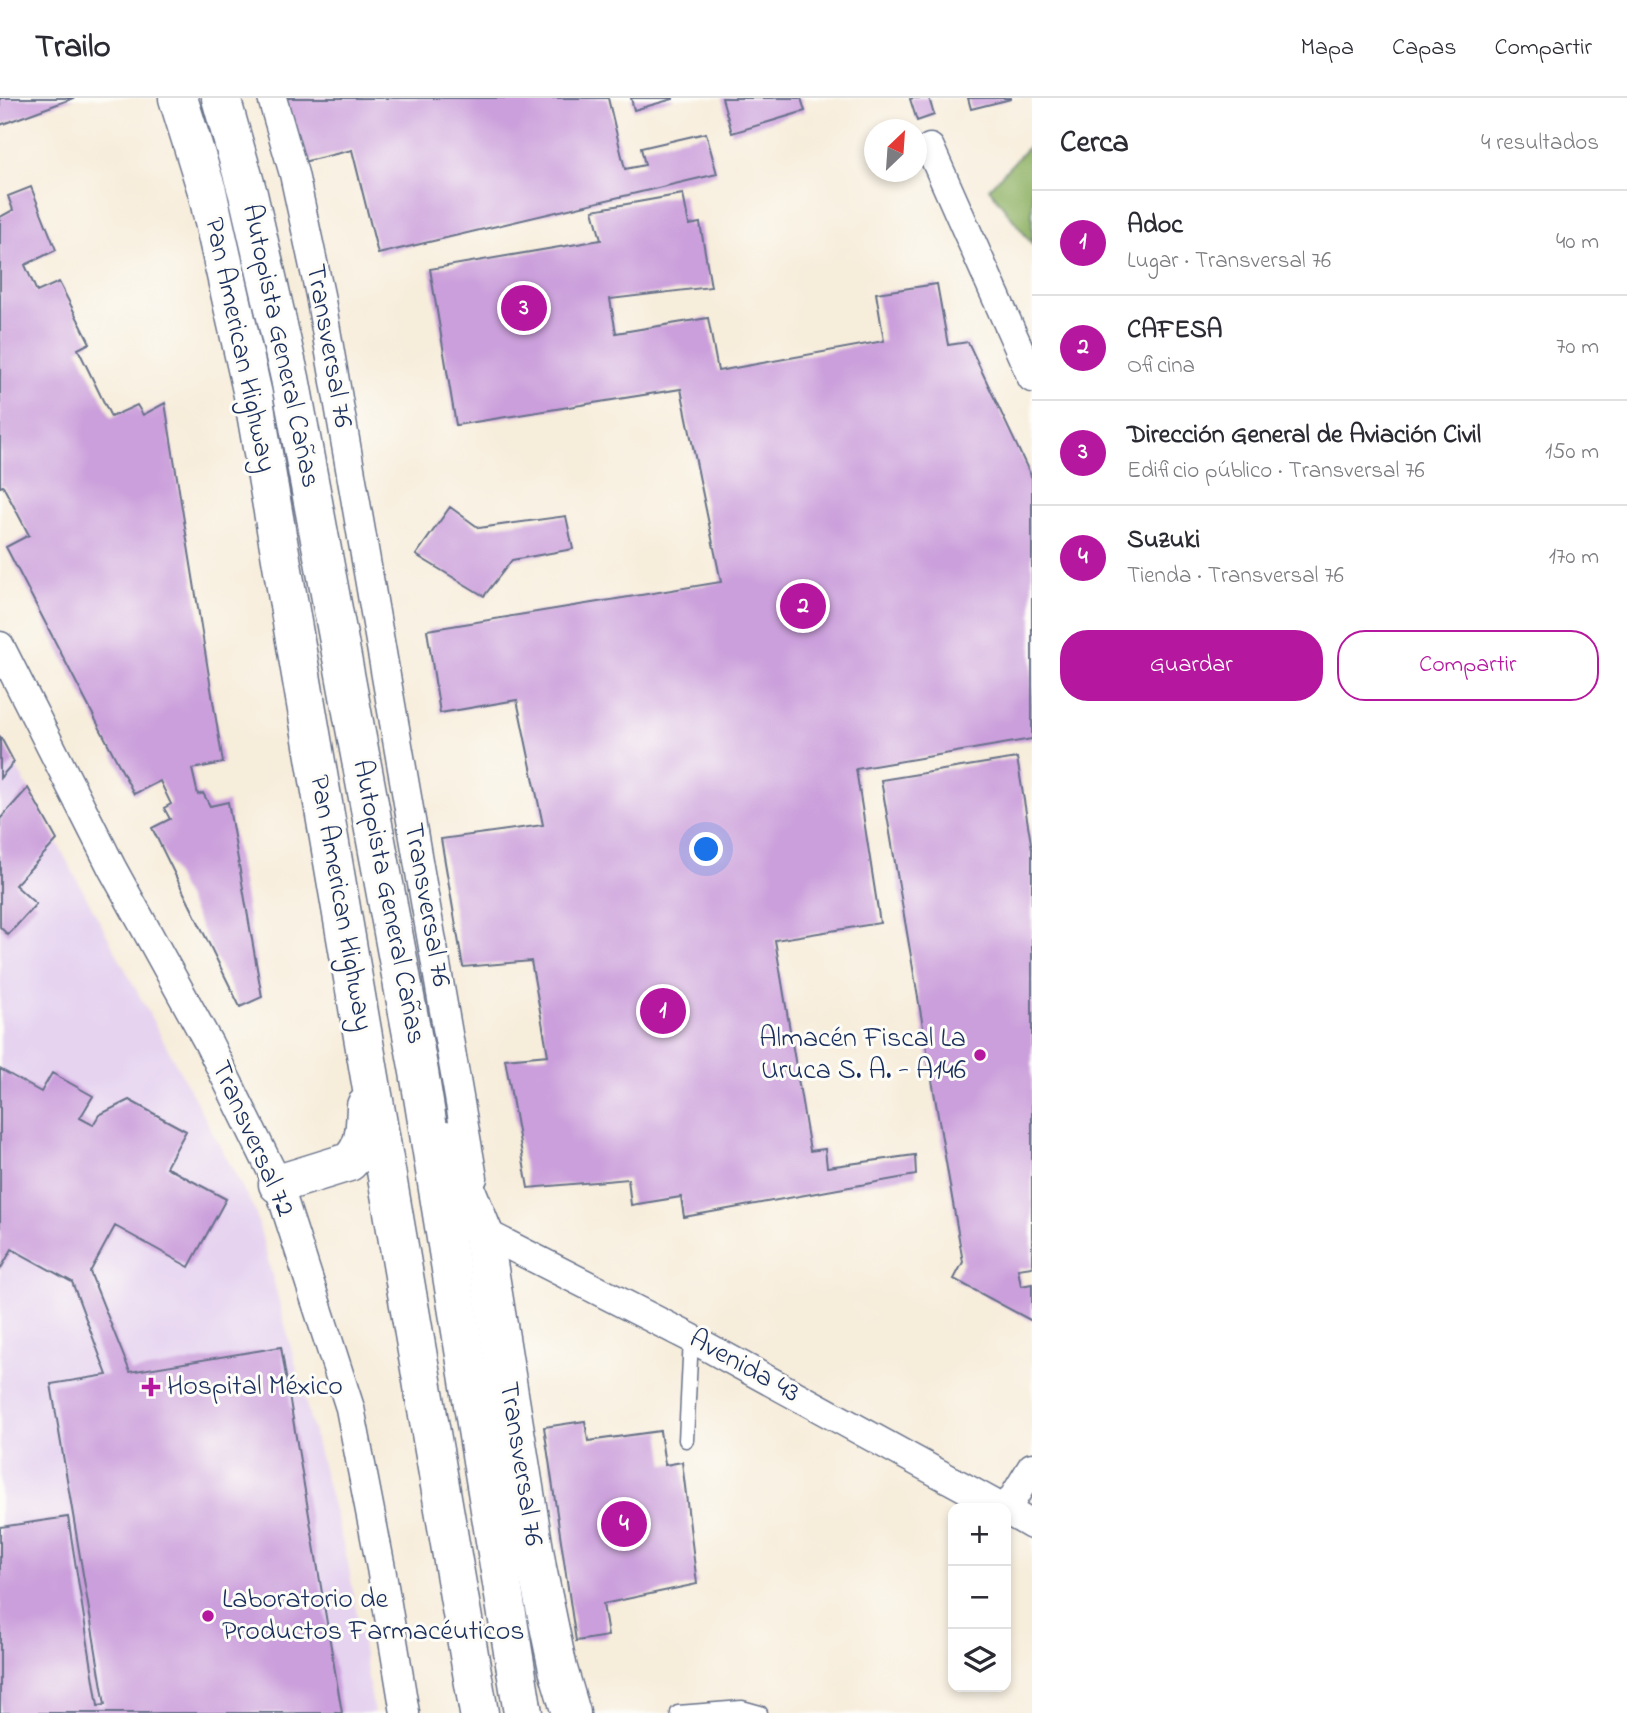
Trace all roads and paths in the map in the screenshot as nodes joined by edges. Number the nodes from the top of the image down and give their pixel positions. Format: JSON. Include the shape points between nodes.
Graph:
{"nodes":[{"id":1,"x":178,"y":98,"type":"edge"},
{"id":2,"x":220,"y":98,"type":"edge"},
{"id":3,"x":272,"y":98,"type":"edge"},
{"id":4,"x":930,"y":148,"type":"dead end"},
{"id":5,"x":1032,"y":378,"type":"edge"},
{"id":6,"x":0,"y":646,"type":"edge"},
{"id":7,"x":368,"y":1069,"type":"junction"},
{"id":8,"x":419,"y":1072,"type":"junction"},
{"id":9,"x":278,"y":1184,"type":"junction"},
{"id":10,"x":483,"y":1232,"type":"junction"},
{"id":11,"x":691,"y":1338,"type":"junction"},
{"id":12,"x":687,"y":1440,"type":"dead end"},
{"id":13,"x":1032,"y":1467,"type":"edge"},
{"id":14,"x":993,"y":1503,"type":"edge"},
{"id":15,"x":1008,"y":1503,"type":"edge"},
{"id":16,"x":1011,"y":1513,"type":"edge"},
{"id":17,"x":1032,"y":1525,"type":"edge"},
{"id":18,"x":405,"y":1713,"type":"edge"},
{"id":19,"x":480,"y":1713,"type":"edge"},
{"id":20,"x":523,"y":1713,"type":"edge"},
{"id":21,"x":571,"y":1713,"type":"edge"},
{"id":22,"x":678,"y":1713,"type":"edge"},
{"id":23,"x":760,"y":1713,"type":"edge"}],
"edges":[{"from":1,"to":7,"type":"main road","name":"Pan American Highway","via":[[207,191],[254,395]]},
{"from":2,"to":8,"type":"main road","name":"Autopista General Cañas","via":[[248,194],[290,378]]},
{"from":3,"to":10,"type":"street","name":"Transversal 76","via":[[320,295]]},
{"from":4,"to":5,"type":"street"},
{"from":6,"to":9,"type":"street","name":"Transversal 72"},
{"from":7,"to":9,"type":"main road","via":[[365,1131],[358,1154],[349,1162]]},
{"from":7,"to":19,"type":"main road","name":"Pan American Highway"},
{"from":8,"to":10,"type":"main road"},
{"from":8,"to":20,"type":"main road","name":"Autopista General Cañas"},
{"from":9,"to":18,"type":"street","name":"Transversal 72","via":[[349,1408]]},
{"from":10,"to":11,"type":"street","name":"Avenida 43"},
{"from":10,"to":21,"type":"main road","name":"Transversal 76","via":[[537,1568]]},
{"from":11,"to":12,"type":"lane"},
{"from":11,"to":14,"type":"street","name":"Avenida 43"},
{"from":13,"to":15,"type":"street"},
{"from":16,"to":17,"type":"street","name":"Avenida 43"},
{"from":22,"to":23,"type":"lane","via":[[742,1708]]}]}
